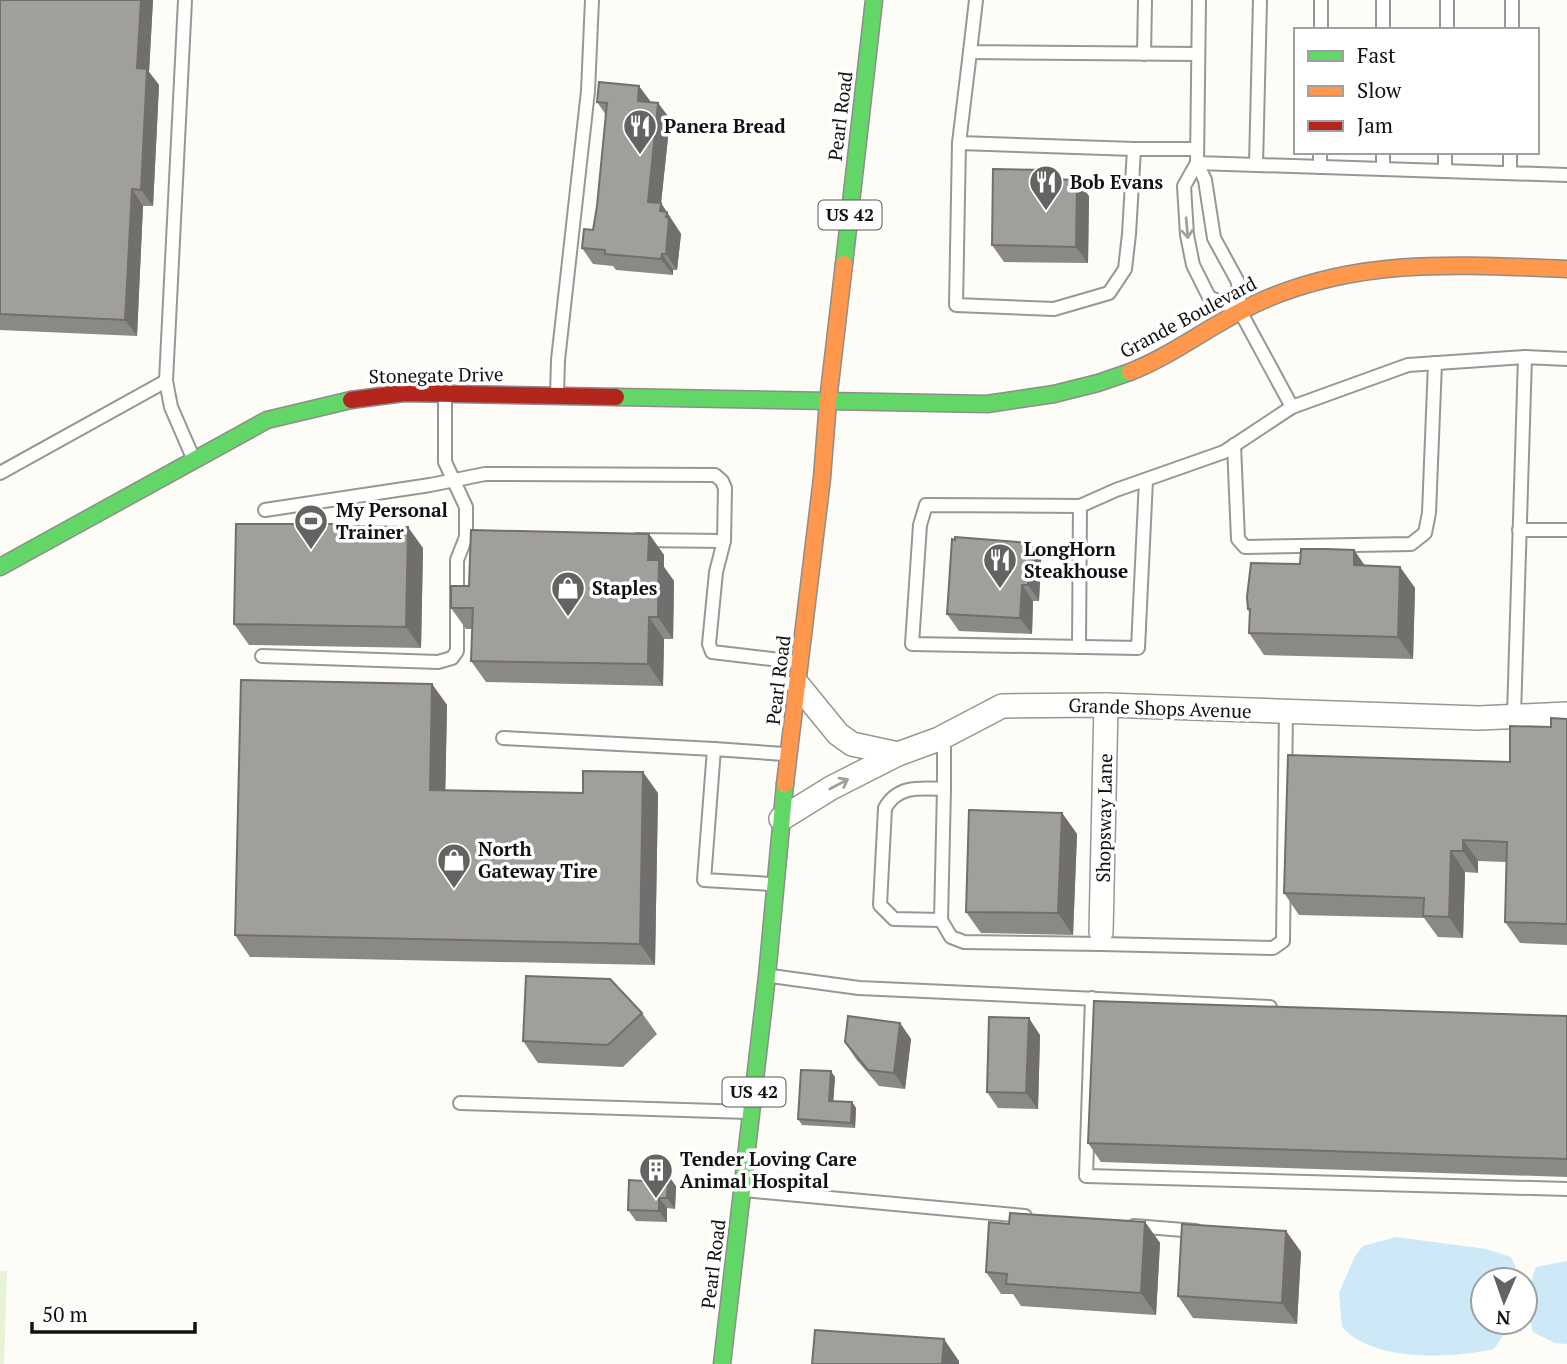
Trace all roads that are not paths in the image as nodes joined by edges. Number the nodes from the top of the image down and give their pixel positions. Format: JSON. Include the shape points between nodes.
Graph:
{"nodes":[{"id":1,"x":185,"y":0,"type":"edge"},
{"id":2,"x":592,"y":0,"type":"edge"},
{"id":3,"x":874,"y":0,"type":"edge"},
{"id":4,"x":976,"y":0,"type":"edge"},
{"id":5,"x":1145,"y":0,"type":"edge"},
{"id":6,"x":1199,"y":0,"type":"edge"},
{"id":7,"x":1260,"y":0,"type":"edge"},
{"id":8,"x":1321,"y":0,"type":"edge"},
{"id":9,"x":1383,"y":0,"type":"edge"},
{"id":10,"x":1447,"y":0,"type":"edge"},
{"id":11,"x":1512,"y":0,"type":"edge"},
{"id":12,"x":1321,"y":28,"type":"edge"},
{"id":13,"x":1383,"y":28,"type":"edge"},
{"id":14,"x":1447,"y":28,"type":"edge"},
{"id":15,"x":1512,"y":28,"type":"edge"},
{"id":16,"x":970,"y":52,"type":"junction"},
{"id":17,"x":1143,"y":54,"type":"junction"},
{"id":18,"x":1199,"y":54,"type":"junction"},
{"id":19,"x":959,"y":143,"type":"junction"},
{"id":20,"x":1134,"y":149,"type":"junction"},
{"id":21,"x":1197,"y":149,"type":"junction"},
{"id":22,"x":1321,"y":154,"type":"edge"},
{"id":23,"x":1383,"y":154,"type":"edge"},
{"id":24,"x":1445,"y":154,"type":"edge"},
{"id":25,"x":1510,"y":154,"type":"edge"},
{"id":26,"x":1197,"y":163,"type":"junction"},
{"id":27,"x":1255,"y":165,"type":"junction"},
{"id":28,"x":1321,"y":167,"type":"junction"},
{"id":29,"x":1383,"y":169,"type":"junction"},
{"id":30,"x":1445,"y":171,"type":"junction"},
{"id":31,"x":1510,"y":173,"type":"junction"},
{"id":32,"x":1567,"y":175,"type":"edge"},
{"id":33,"x":1567,"y":270,"type":"edge"},
{"id":34,"x":1240,"y":311,"type":"junction"},
{"id":35,"x":1525,"y":357,"type":"junction"},
{"id":36,"x":1567,"y":359,"type":"edge"},
{"id":37,"x":1435,"y":363,"type":"junction"},
{"id":38,"x":166,"y":381,"type":"junction"},
{"id":39,"x":445,"y":394,"type":"junction"},
{"id":40,"x":557,"y":397,"type":"junction"},
{"id":41,"x":828,"y":401,"type":"junction"},
{"id":42,"x":1292,"y":407,"type":"junction"},
{"id":43,"x":1234,"y":445,"type":"junction"},
{"id":44,"x":194,"y":460,"type":"junction"},
{"id":45,"x":0,"y":474,"type":"edge"},
{"id":46,"x":454,"y":480,"type":"junction"},
{"id":47,"x":1146,"y":480,"type":"junction"},
{"id":48,"x":1080,"y":506,"type":"junction"},
{"id":49,"x":265,"y":510,"type":"dead end"},
{"id":50,"x":1520,"y":530,"type":"junction"},
{"id":51,"x":1567,"y":530,"type":"edge"},
{"id":52,"x":466,"y":537,"type":"junction"},
{"id":53,"x":479,"y":538,"type":"edge"},
{"id":54,"x":629,"y":540,"type":"edge"},
{"id":55,"x":724,"y":541,"type":"junction"},
{"id":56,"x":0,"y":566,"type":"edge"},
{"id":57,"x":1079,"y":647,"type":"junction"},
{"id":58,"x":262,"y":656,"type":"dead end"},
{"id":59,"x":800,"y":674,"type":"junction"},
{"id":60,"x":1106,"y":705,"type":"junction"},
{"id":61,"x":1286,"y":712,"type":"junction"},
{"id":62,"x":1567,"y":714,"type":"edge"},
{"id":63,"x":1514,"y":715,"type":"junction"},
{"id":64,"x":503,"y":738,"type":"dead end"},
{"id":65,"x":939,"y":739,"type":"junction"},
{"id":66,"x":715,"y":749,"type":"junction"},
{"id":67,"x":898,"y":754,"type":"junction"},
{"id":68,"x":790,"y":755,"type":"junction"},
{"id":69,"x":944,"y":789,"type":"junction"},
{"id":70,"x":781,"y":819,"type":"junction"},
{"id":71,"x":775,"y":884,"type":"junction"},
{"id":72,"x":941,"y":920,"type":"junction"},
{"id":73,"x":1101,"y":938,"type":"junction"},
{"id":74,"x":767,"y":975,"type":"junction"},
{"id":75,"x":1092,"y":998,"type":"junction"},
{"id":76,"x":1288,"y":1008,"type":"edge"},
{"id":77,"x":460,"y":1103,"type":"dead end"},
{"id":78,"x":752,"y":1112,"type":"junction"},
{"id":79,"x":1567,"y":1189,"type":"edge"},
{"id":80,"x":743,"y":1190,"type":"junction"},
{"id":81,"x":1040,"y":1217,"type":"edge"},
{"id":82,"x":1120,"y":1224,"type":"edge"},
{"id":83,"x":1214,"y":1233,"type":"edge"},
{"id":84,"x":722,"y":1364,"type":"edge"}],
"edges":[{"from":1,"to":38,"type":"lane"},
{"from":2,"to":40,"type":"lane","via":[[588,91]]},
{"from":3,"to":41,"type":"street","name":"Pearl Road","number":"US 42"},
{"from":4,"to":16,"type":"lane"},
{"from":5,"to":17,"type":"lane"},
{"from":6,"to":18,"type":"lane"},
{"from":7,"to":27,"type":"lane"},
{"from":8,"to":12,"type":"lane"},
{"from":9,"to":13,"type":"lane"},
{"from":10,"to":14,"type":"lane"},
{"from":11,"to":15,"type":"lane"},
{"from":16,"to":17,"type":"lane"},
{"from":16,"to":19,"type":"lane"},
{"from":17,"to":18,"type":"lane"},
{"from":18,"to":21,"type":"lane"},
{"from":19,"to":20,"type":"lane"},
{"from":19,"to":20,"type":"lane","via":[[956,305],[1054,310],[1108,293],[1125,269]]},
{"from":20,"to":21,"type":"lane"},
{"from":21,"to":26,"type":"lane"},
{"from":22,"to":28,"type":"lane"},
{"from":23,"to":29,"type":"lane"},
{"from":24,"to":30,"type":"lane"},
{"from":25,"to":31,"type":"lane"},
{"from":26,"to":27,"type":"lane"},
{"from":26,"to":34,"type":"lane","via":[[1205,180],[1214,238],[1238,282]]},
{"from":26,"to":34,"type":"lane","one_way":true,"via":[[1184,186],[1193,265],[1209,297]]},
{"from":27,"to":28,"type":"lane"},
{"from":28,"to":29,"type":"lane"},
{"from":29,"to":30,"type":"lane"},
{"from":30,"to":31,"type":"lane"},
{"from":31,"to":32,"type":"lane"},
{"from":33,"to":34,"type":"street","name":"Grande Boulevard","via":[[1385,268],[1317,281]]},
{"from":34,"to":41,"type":"street","name":"Grande Boulevard","via":[[1161,358],[1072,392],[987,404]]},
{"from":34,"to":42,"type":"lane"},
{"from":35,"to":36,"type":"lane"},
{"from":35,"to":37,"type":"lane"},
{"from":35,"to":50,"type":"lane"},
{"from":37,"to":42,"type":"lane","via":[[1408,365]]},
{"from":37,"to":43,"type":"lane","via":[[1429,513],[1425,533],[1411,544],[1245,547],[1238,540]]},
{"from":38,"to":44,"type":"lane","via":[[177,424]]},
{"from":38,"to":45,"type":"lane"},
{"from":39,"to":40,"type":"street","name":"Stonegate Drive"},
{"from":39,"to":44,"type":"street","name":"Stonegate Drive","via":[[357,397],[311,406],[267,420]]},
{"from":39,"to":46,"type":"lane","via":[[445,462]]},
{"from":40,"to":41,"type":"street","name":"Stonegate Drive"},
{"from":41,"to":59,"type":"street","name":"Pearl Road","number":"US 42"},
{"from":42,"to":43,"type":"lane"},
{"from":43,"to":47,"type":"lane"},
{"from":44,"to":56,"type":"street","name":"Stonegate Drive"},
{"from":46,"to":49,"type":"lane"},
{"from":46,"to":52,"type":"lane","via":[[466,507]]},
{"from":46,"to":55,"type":"lane","via":[[485,474],[715,475],[725,488]]},
{"from":47,"to":48,"type":"lane"},
{"from":47,"to":57,"type":"lane","via":[[1138,648]]},
{"from":48,"to":57,"type":"lane"},
{"from":48,"to":57,"type":"lane","via":[[926,505],[920,526],[912,644]]},
{"from":50,"to":51,"type":"lane"},
{"from":50,"to":63,"type":"lane"},
{"from":52,"to":53,"type":"lane"},
{"from":52,"to":58,"type":"lane","via":[[457,560],[457,651],[453,658],[438,662]]},
{"from":54,"to":55,"type":"lane"},
{"from":55,"to":59,"type":"lane","via":[[716,572],[712,652]]},
{"from":59,"to":67,"type":"street","via":[[838,734],[852,744]]},
{"from":59,"to":68,"type":"street","name":"Pearl Road","number":"US 42"},
{"from":60,"to":61,"type":"street","name":"Grande Shops Avenue"},
{"from":60,"to":65,"type":"street","name":"Grande Shops Avenue","via":[[1002,706]]},
{"from":60,"to":73,"type":"street","name":"Shopsway Lane"},
{"from":61,"to":63,"type":"street","name":"Grande Shops Avenue"},
{"from":61,"to":73,"type":"lane","via":[[1283,941],[1273,948]]},
{"from":62,"to":63,"type":"street","name":"Grande Shops Avenue"},
{"from":64,"to":66,"type":"lane"},
{"from":65,"to":67,"type":"street","name":"Grande Shops Avenue"},
{"from":65,"to":69,"type":"lane","via":[[944,749]]},
{"from":66,"to":68,"type":"lane"},
{"from":66,"to":71,"type":"lane","via":[[704,880]]},
{"from":70,"to":67,"type":"street","name":"Grande Shops Avenue","one_way":true},
{"from":68,"to":70,"type":"street","name":"Pearl Road","number":"US 42"},
{"from":69,"to":72,"type":"lane"},
{"from":69,"to":72,"type":"lane","via":[[912,788],[890,798],[885,808],[880,905],[894,919]]},
{"from":70,"to":71,"type":"street","name":"Pearl Road","number":"US 42"},
{"from":71,"to":74,"type":"street","name":"Pearl Road","number":"US 42"},
{"from":72,"to":73,"type":"lane","via":[[951,937],[964,942]]},
{"from":74,"to":75,"type":"lane","via":[[859,988]]},
{"from":74,"to":78,"type":"street","name":"Pearl Road","number":"US 42"},
{"from":75,"to":76,"type":"lane"},
{"from":75,"to":79,"type":"lane","via":[[1086,1176]]},
{"from":77,"to":78,"type":"lane"},
{"from":78,"to":80,"type":"street","name":"Pearl Road","number":"US 42"},
{"from":80,"to":81,"type":"lane"},
{"from":80,"to":84,"type":"street","name":"Pearl Road","number":"US 42"},
{"from":82,"to":83,"type":"lane"}]}
